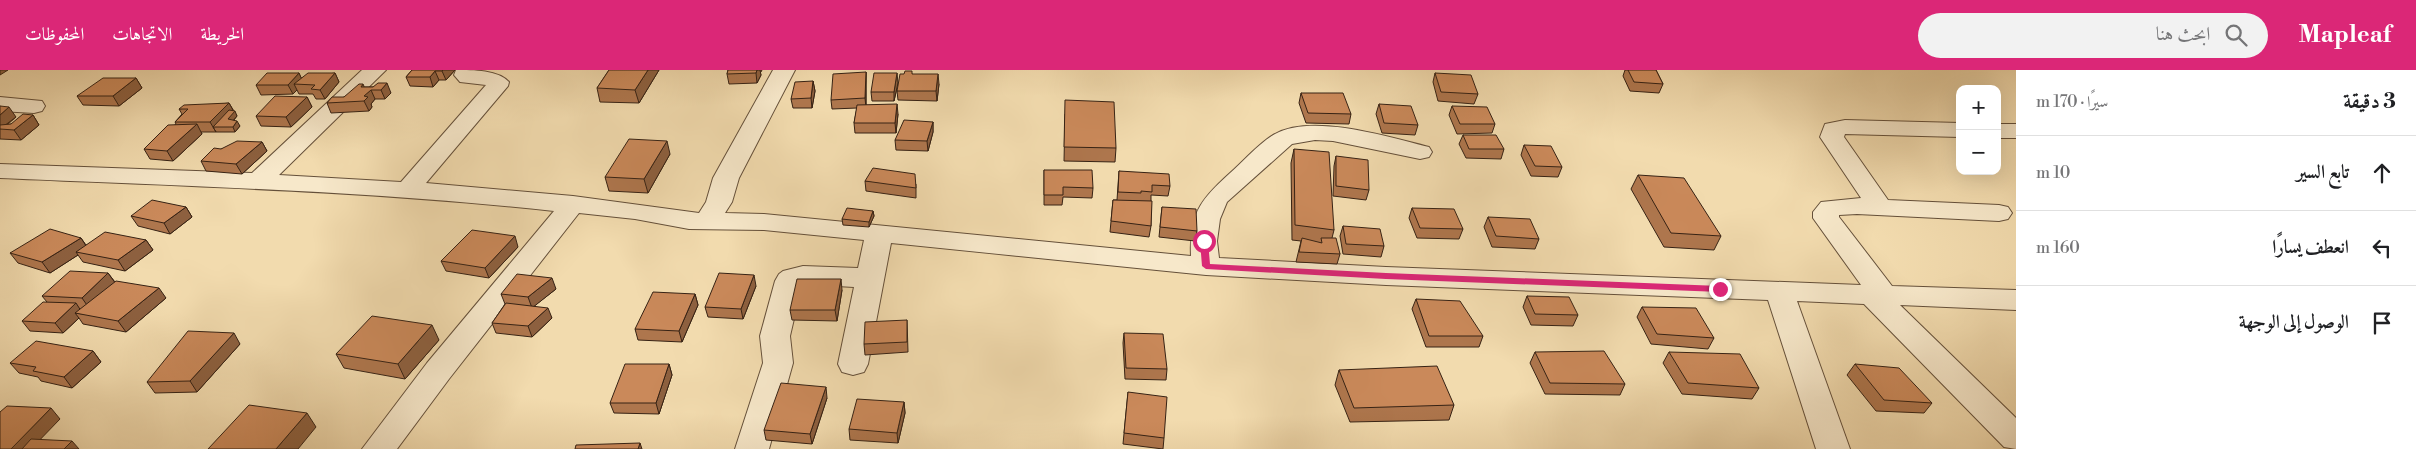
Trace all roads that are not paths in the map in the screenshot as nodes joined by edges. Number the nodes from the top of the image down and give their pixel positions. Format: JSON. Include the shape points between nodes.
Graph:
{"nodes":[{"id":1,"x":374,"y":70,"type":"edge"},
{"id":2,"x":467,"y":70,"type":"edge"},
{"id":3,"x":784,"y":70,"type":"edge"},
{"id":4,"x":0,"y":104,"type":"edge"},
{"id":5,"x":34,"y":106,"type":"dead end"},
{"id":6,"x":1956,"y":130,"type":"edge"},
{"id":7,"x":2001,"y":131,"type":"edge"},
{"id":8,"x":2016,"y":131,"type":"edge"},
{"id":9,"x":1420,"y":152,"type":"dead end"},
{"id":10,"x":11,"y":172,"type":"edge"},
{"id":11,"x":258,"y":180,"type":"junction"},
{"id":12,"x":408,"y":189,"type":"junction"},
{"id":13,"x":0,"y":192,"type":"edge"},
{"id":14,"x":573,"y":204,"type":"junction"},
{"id":15,"x":1880,"y":207,"type":"junction"},
{"id":16,"x":1999,"y":213,"type":"dead end"},
{"id":17,"x":702,"y":216,"type":"junction"},
{"id":18,"x":879,"y":233,"type":"junction"},
{"id":19,"x":1206,"y":266,"type":"junction"},
{"id":20,"x":868,"y":278,"type":"junction"},
{"id":21,"x":1779,"y":290,"type":"junction"},
{"id":22,"x":1877,"y":294,"type":"junction"},
{"id":23,"x":2016,"y":300,"type":"edge"},
{"id":24,"x":853,"y":364,"type":"dead end"},
{"id":25,"x":2016,"y":438,"type":"edge"},
{"id":26,"x":379,"y":449,"type":"edge"},
{"id":27,"x":753,"y":449,"type":"edge"},
{"id":28,"x":1833,"y":449,"type":"edge"}],
"edges":[{"from":1,"to":11,"type":"street"},
{"from":2,"to":12,"type":"street","via":[[465,75],[468,77],[494,78],[497,86]]},
{"from":3,"to":17,"type":"street"},
{"from":4,"to":5,"type":"street"},
{"from":6,"to":15,"type":"street","via":[[1833,129],[1832,137]]},
{"from":7,"to":8,"type":"street"},
{"from":9,"to":19,"type":"street","via":[[1324,134],[1296,134],[1284,139],[1216,199],[1206,219]]},
{"from":10,"to":11,"type":"street"},
{"from":10,"to":13,"type":"street"},
{"from":11,"to":12,"type":"street"},
{"from":12,"to":14,"type":"street"},
{"from":14,"to":17,"type":"street"},
{"from":14,"to":26,"type":"street"},
{"from":15,"to":16,"type":"street"},
{"from":15,"to":22,"type":"street","via":[[1835,207],[1826,212],[1826,218]]},
{"from":17,"to":18,"type":"street"},
{"from":18,"to":19,"type":"street"},
{"from":18,"to":20,"type":"street"},
{"from":19,"to":21,"type":"street"},
{"from":20,"to":24,"type":"street"},
{"from":20,"to":27,"type":"street","via":[[803,274],[789,281],[775,336],[778,363]]},
{"from":21,"to":22,"type":"street"},
{"from":21,"to":28,"type":"street"},
{"from":22,"to":23,"type":"street"},
{"from":22,"to":25,"type":"street"}]}
